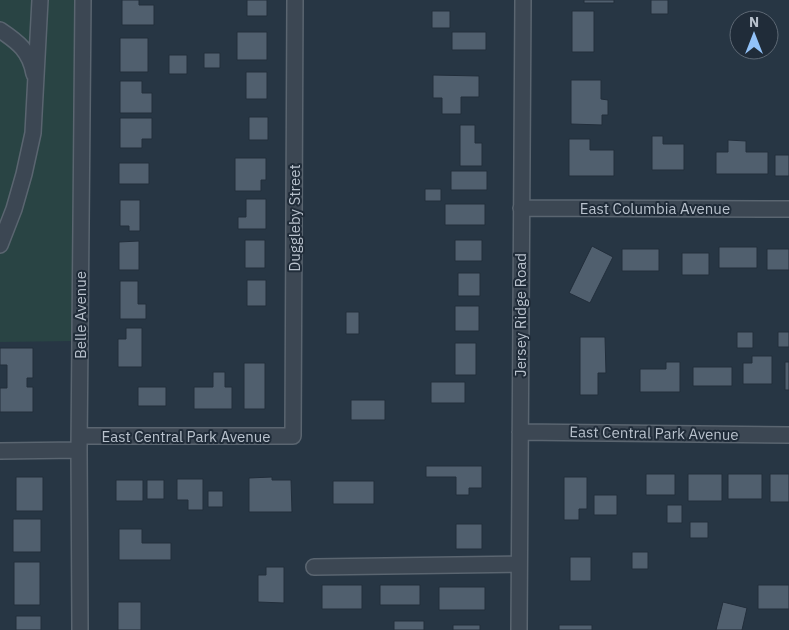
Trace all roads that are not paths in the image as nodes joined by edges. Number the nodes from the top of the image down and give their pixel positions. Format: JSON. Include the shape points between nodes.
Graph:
{"nodes":[{"id":1,"x":40,"y":0,"type":"edge"},
{"id":2,"x":83,"y":0,"type":"edge"},
{"id":3,"x":295,"y":0,"type":"edge"},
{"id":4,"x":523,"y":0,"type":"edge"},
{"id":5,"x":0,"y":30,"type":"edge"},
{"id":6,"x":35,"y":80,"type":"junction"},
{"id":7,"x":521,"y":208,"type":"junction"},
{"id":8,"x":789,"y":209,"type":"edge"},
{"id":9,"x":0,"y":245,"type":"edge"},
{"id":10,"x":520,"y":432,"type":"junction"},
{"id":11,"x":789,"y":434,"type":"edge"},
{"id":12,"x":293,"y":436,"type":"joint"},
{"id":13,"x":79,"y":443,"type":"junction"},
{"id":14,"x":0,"y":451,"type":"edge"},
{"id":15,"x":519,"y":564,"type":"junction"},
{"id":16,"x":314,"y":568,"type":"dead end"},
{"id":17,"x":80,"y":630,"type":"edge"},
{"id":18,"x":519,"y":630,"type":"edge"}],
"edges":[{"from":1,"to":6,"type":"street"},
{"from":2,"to":13,"type":"street","name":"Belle Avenue"},
{"from":3,"to":12,"type":"street","name":"Duggleby Street"},
{"from":4,"to":7,"type":"street","name":"Jersey Ridge Road"},
{"from":5,"to":6,"type":"street","via":[[19,42],[33,66]]},
{"from":6,"to":9,"type":"street","via":[[33,133],[26,166]]},
{"from":7,"to":8,"type":"street","name":"East Columbia Avenue"},
{"from":7,"to":10,"type":"street","name":"Jersey Ridge Road"},
{"from":10,"to":11,"type":"street","name":"East Central Park Avenue"},
{"from":10,"to":15,"type":"street","name":"Jersey Ridge Road"},
{"from":12,"to":13,"type":"street","name":"East Central Park Avenue"},
{"from":13,"to":14,"type":"street","name":"East Central Park Avenue"},
{"from":13,"to":17,"type":"street","name":"Belle Avenue"},
{"from":15,"to":16,"type":"street"},
{"from":15,"to":18,"type":"street","name":"Jersey Ridge Road"}]}
